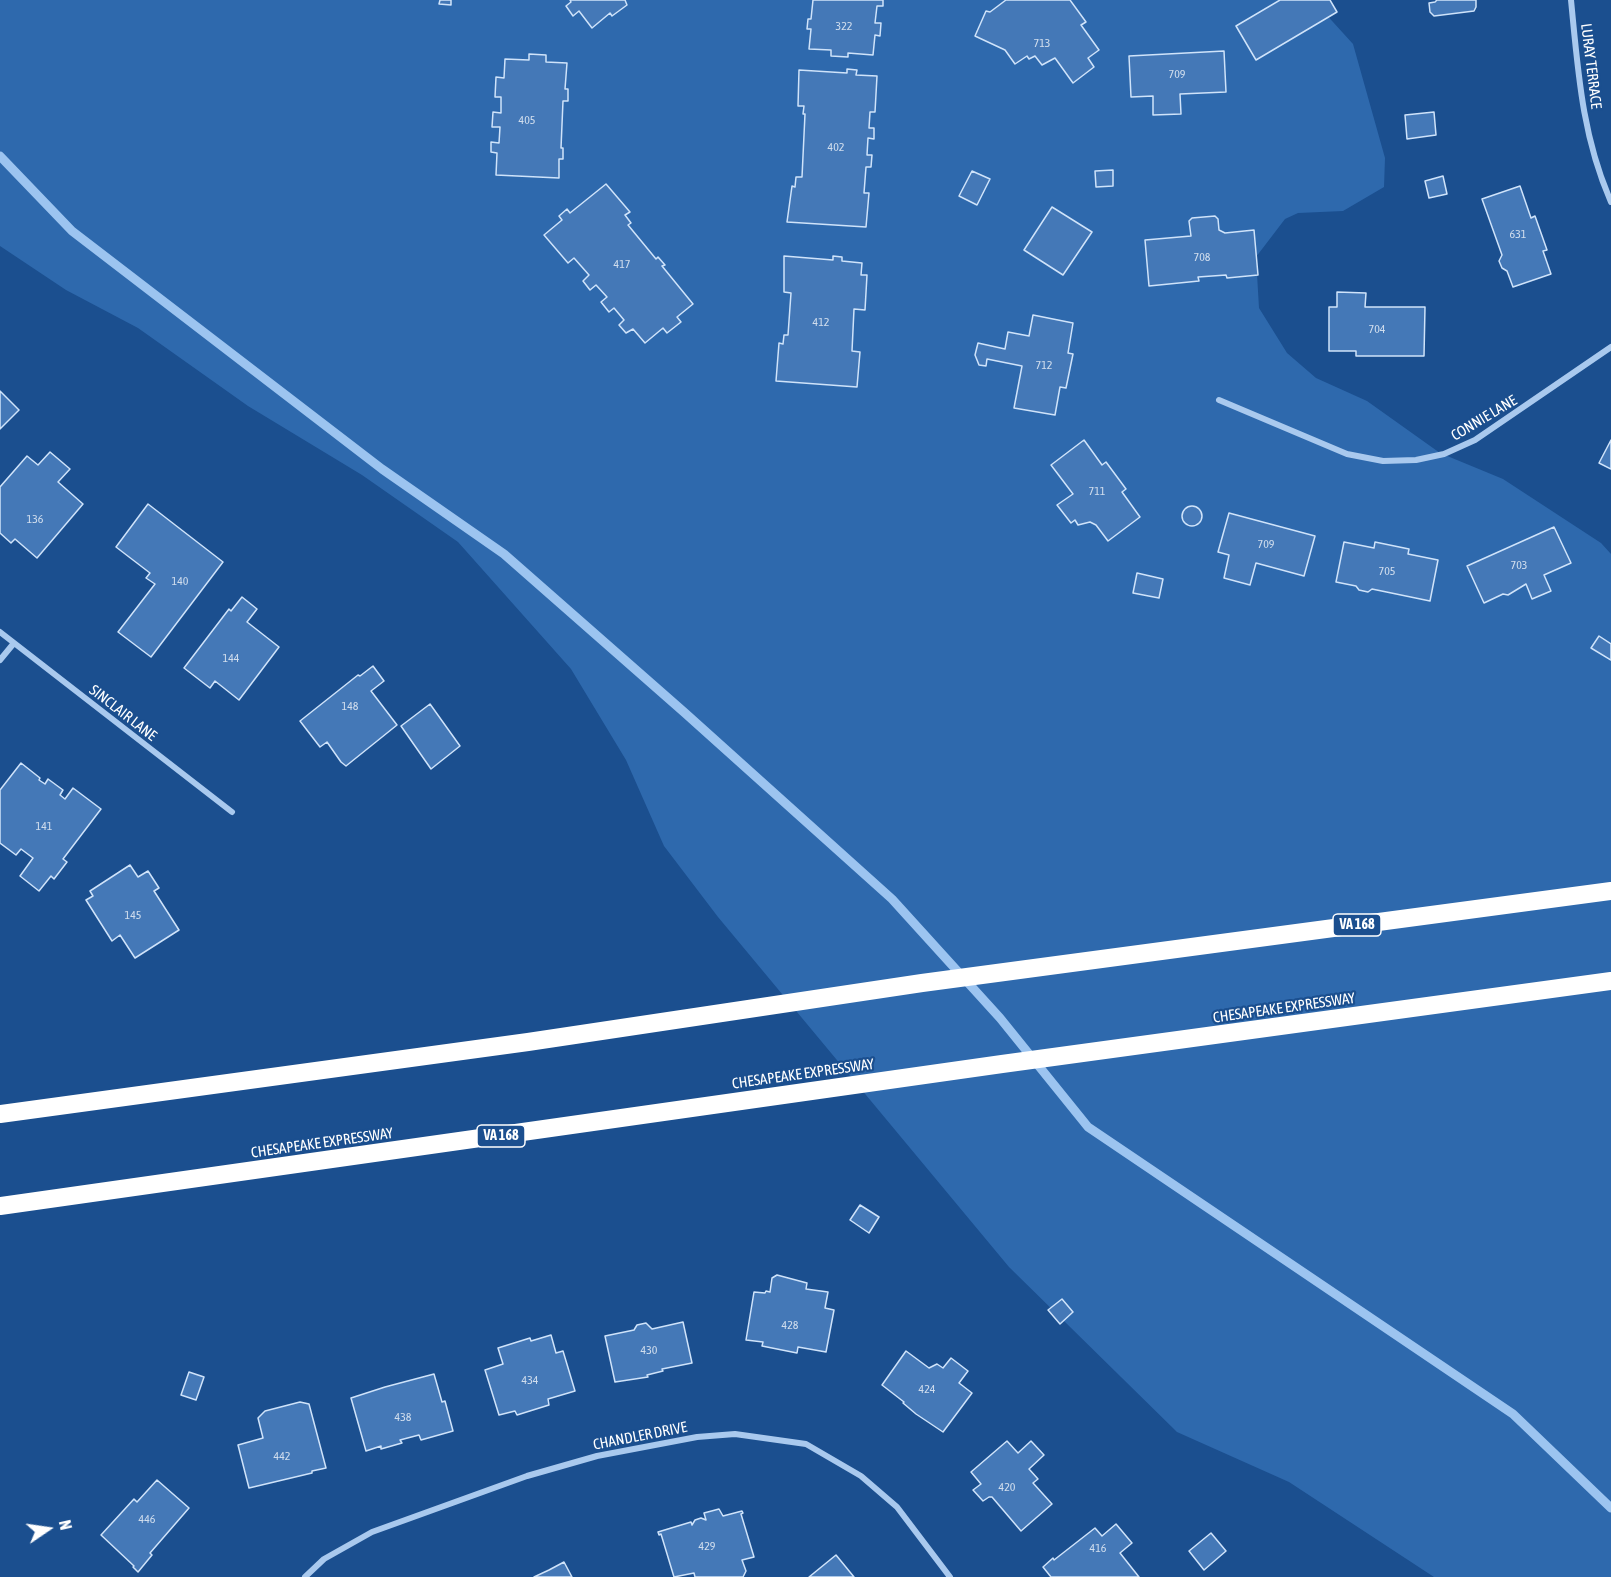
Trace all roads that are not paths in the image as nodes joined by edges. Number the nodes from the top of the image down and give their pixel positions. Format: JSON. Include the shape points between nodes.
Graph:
{"nodes":[{"id":1,"x":1571,"y":0,"type":"edge"},
{"id":2,"x":1611,"y":202,"type":"edge"},
{"id":3,"x":1611,"y":347,"type":"edge"},
{"id":4,"x":1219,"y":400,"type":"dead end"},
{"id":5,"x":0,"y":632,"type":"edge"},
{"id":6,"x":14,"y":643,"type":"junction"},
{"id":7,"x":0,"y":660,"type":"edge"},
{"id":8,"x":232,"y":812,"type":"dead end"},
{"id":9,"x":1611,"y":891,"type":"edge"},
{"id":10,"x":1611,"y":981,"type":"edge"},
{"id":11,"x":0,"y":1114,"type":"edge"},
{"id":12,"x":0,"y":1206,"type":"edge"},
{"id":13,"x":305,"y":1577,"type":"edge"},
{"id":14,"x":950,"y":1577,"type":"edge"}],
"edges":[{"from":1,"to":2,"type":"street","name":"LURAY TERRACE","via":[[1587,133]]},
{"from":3,"to":4,"type":"street","name":"CONNIE LANE","via":[[1475,440],[1444,454],[1416,460],[1383,461],[1347,454]]},
{"from":5,"to":6,"type":"street","name":"SINCLAIR LANE"},
{"from":6,"to":7,"type":"street"},
{"from":6,"to":8,"type":"street","name":"SINCLAIR LANE"},
{"from":9,"to":11,"type":"highway","number":"VA 168","via":[[922,983]]},
{"from":10,"to":12,"type":"highway","name":"CHESAPEAKE EXPRESSWAY","number":"VA 168"},
{"from":13,"to":14,"type":"street","name":"CHANDLER DRIVE","via":[[324,1559],[372,1532],[527,1476],[597,1456],[697,1437],[735,1434],[806,1444],[861,1476],[897,1507]]}]}
